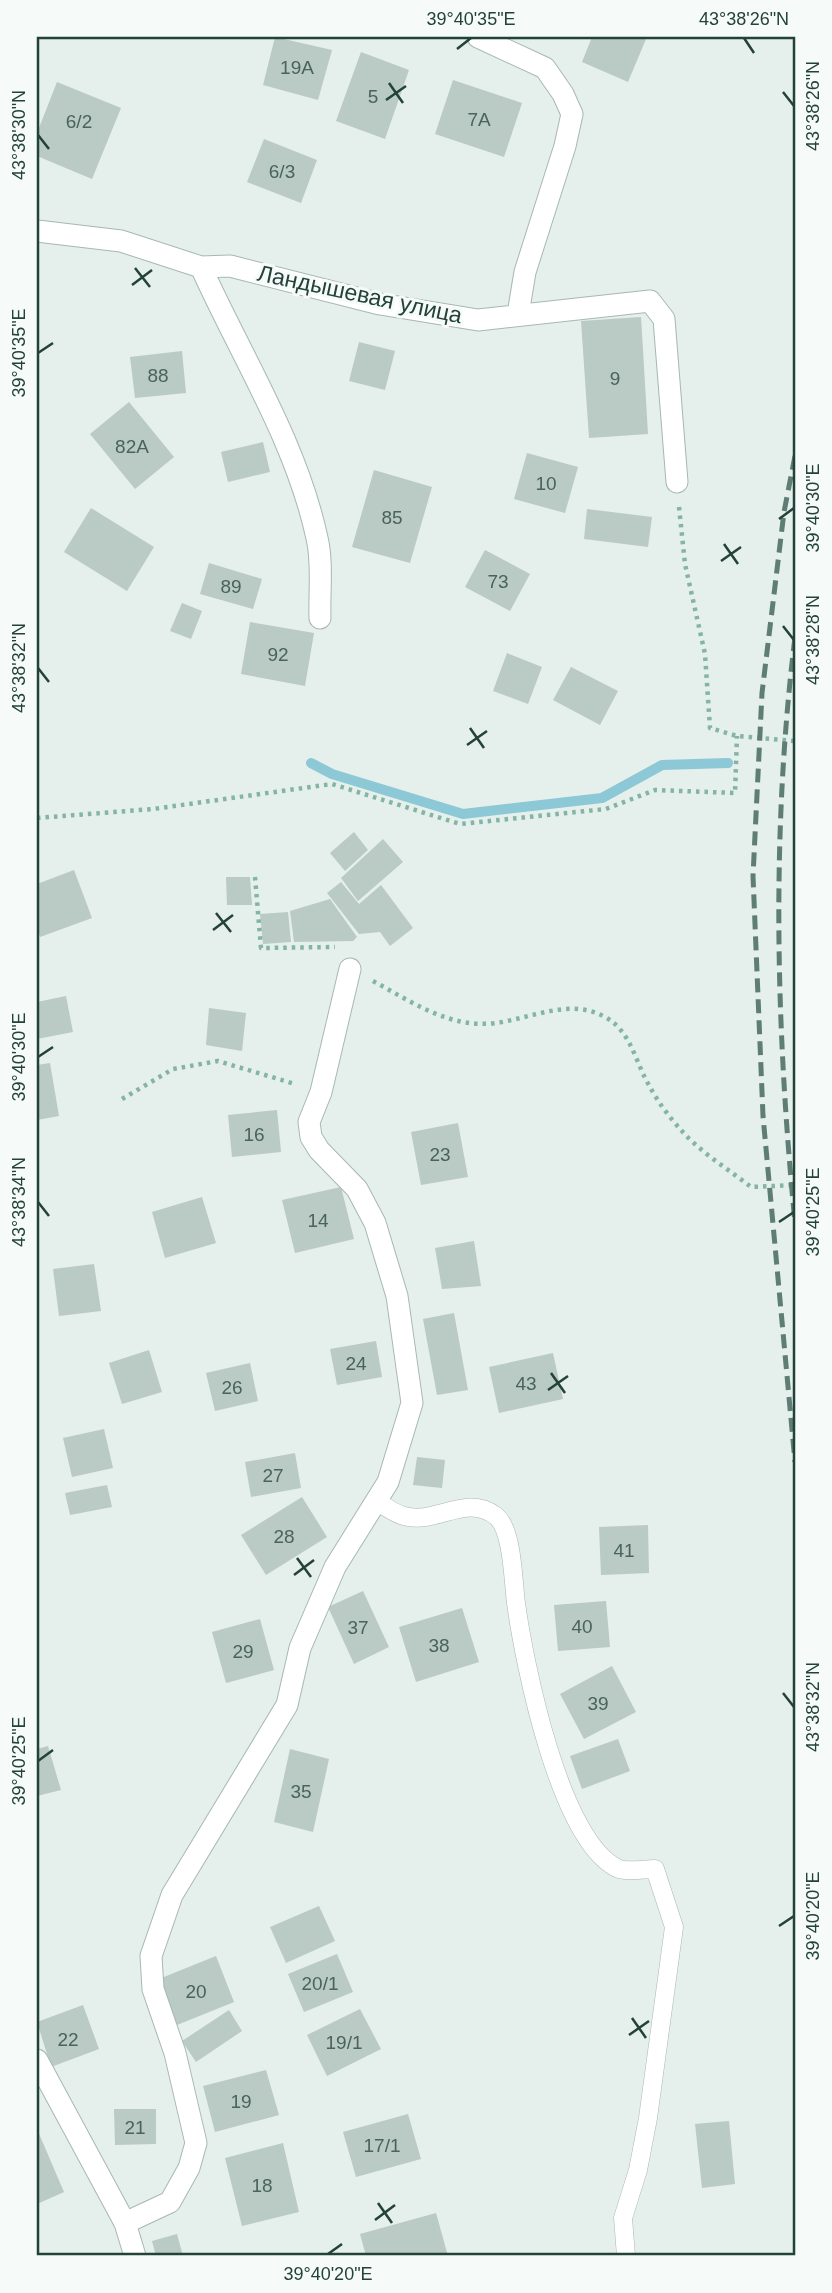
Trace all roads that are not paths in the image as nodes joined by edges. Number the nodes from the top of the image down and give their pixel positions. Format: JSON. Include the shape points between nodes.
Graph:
{"nodes":[{"id":1,"x":478,"y":37,"type":"edge"},
{"id":2,"x":37,"y":231,"type":"edge"},
{"id":3,"x":201,"y":267,"type":"junction"},
{"id":4,"x":518,"y":314,"type":"junction"},
{"id":5,"x":677,"y":482,"type":"road end"},
{"id":6,"x":320,"y":618,"type":"dead end"},
{"id":7,"x":350,"y":969,"type":"road end"},
{"id":8,"x":376,"y":1501,"type":"junction"},
{"id":9,"x":37,"y":2060,"type":"edge"},
{"id":10,"x":125,"y":2223,"type":"junction"},
{"id":11,"x":135,"y":2256,"type":"edge"},
{"id":12,"x":625,"y":2256,"type":"edge"}],
"edges":[{"from":1,"to":4,"type":"street","via":[[545,68],[572,114],[525,272]]},
{"from":2,"to":3,"type":"street","name":"Ландышевая улица","via":[[121,241]]},
{"from":3,"to":4,"type":"street","name":"Ландышевая улица","via":[[230,266],[380,304],[478,320]]},
{"from":3,"to":6,"type":"street","via":[[277,422],[309,510],[318,541]]},
{"from":4,"to":5,"type":"street","name":"Ландышевая улица","via":[[650,301],[664,319]]},
{"from":7,"to":8,"type":"street","via":[[321,1092],[309,1122],[318,1150],[357,1189],[375,1223],[397,1296],[412,1404],[388,1482]]},
{"from":8,"to":10,"type":"street","via":[[335,1567],[300,1648],[286,1705],[173,1895],[155,1944],[153,1989],[175,2053],[195,2143],[189,2168],[170,2202]]},
{"from":8,"to":12,"type":"lane","via":[[405,1517],[475,1505],[498,1518],[508,1541],[533,1694],[568,1803],[596,1853],[620,1870],[655,1868],[659,1877],[674,1927],[648,2118],[624,2218]]},
{"from":9,"to":10,"type":"street"},
{"from":10,"to":11,"type":"street"}]}
